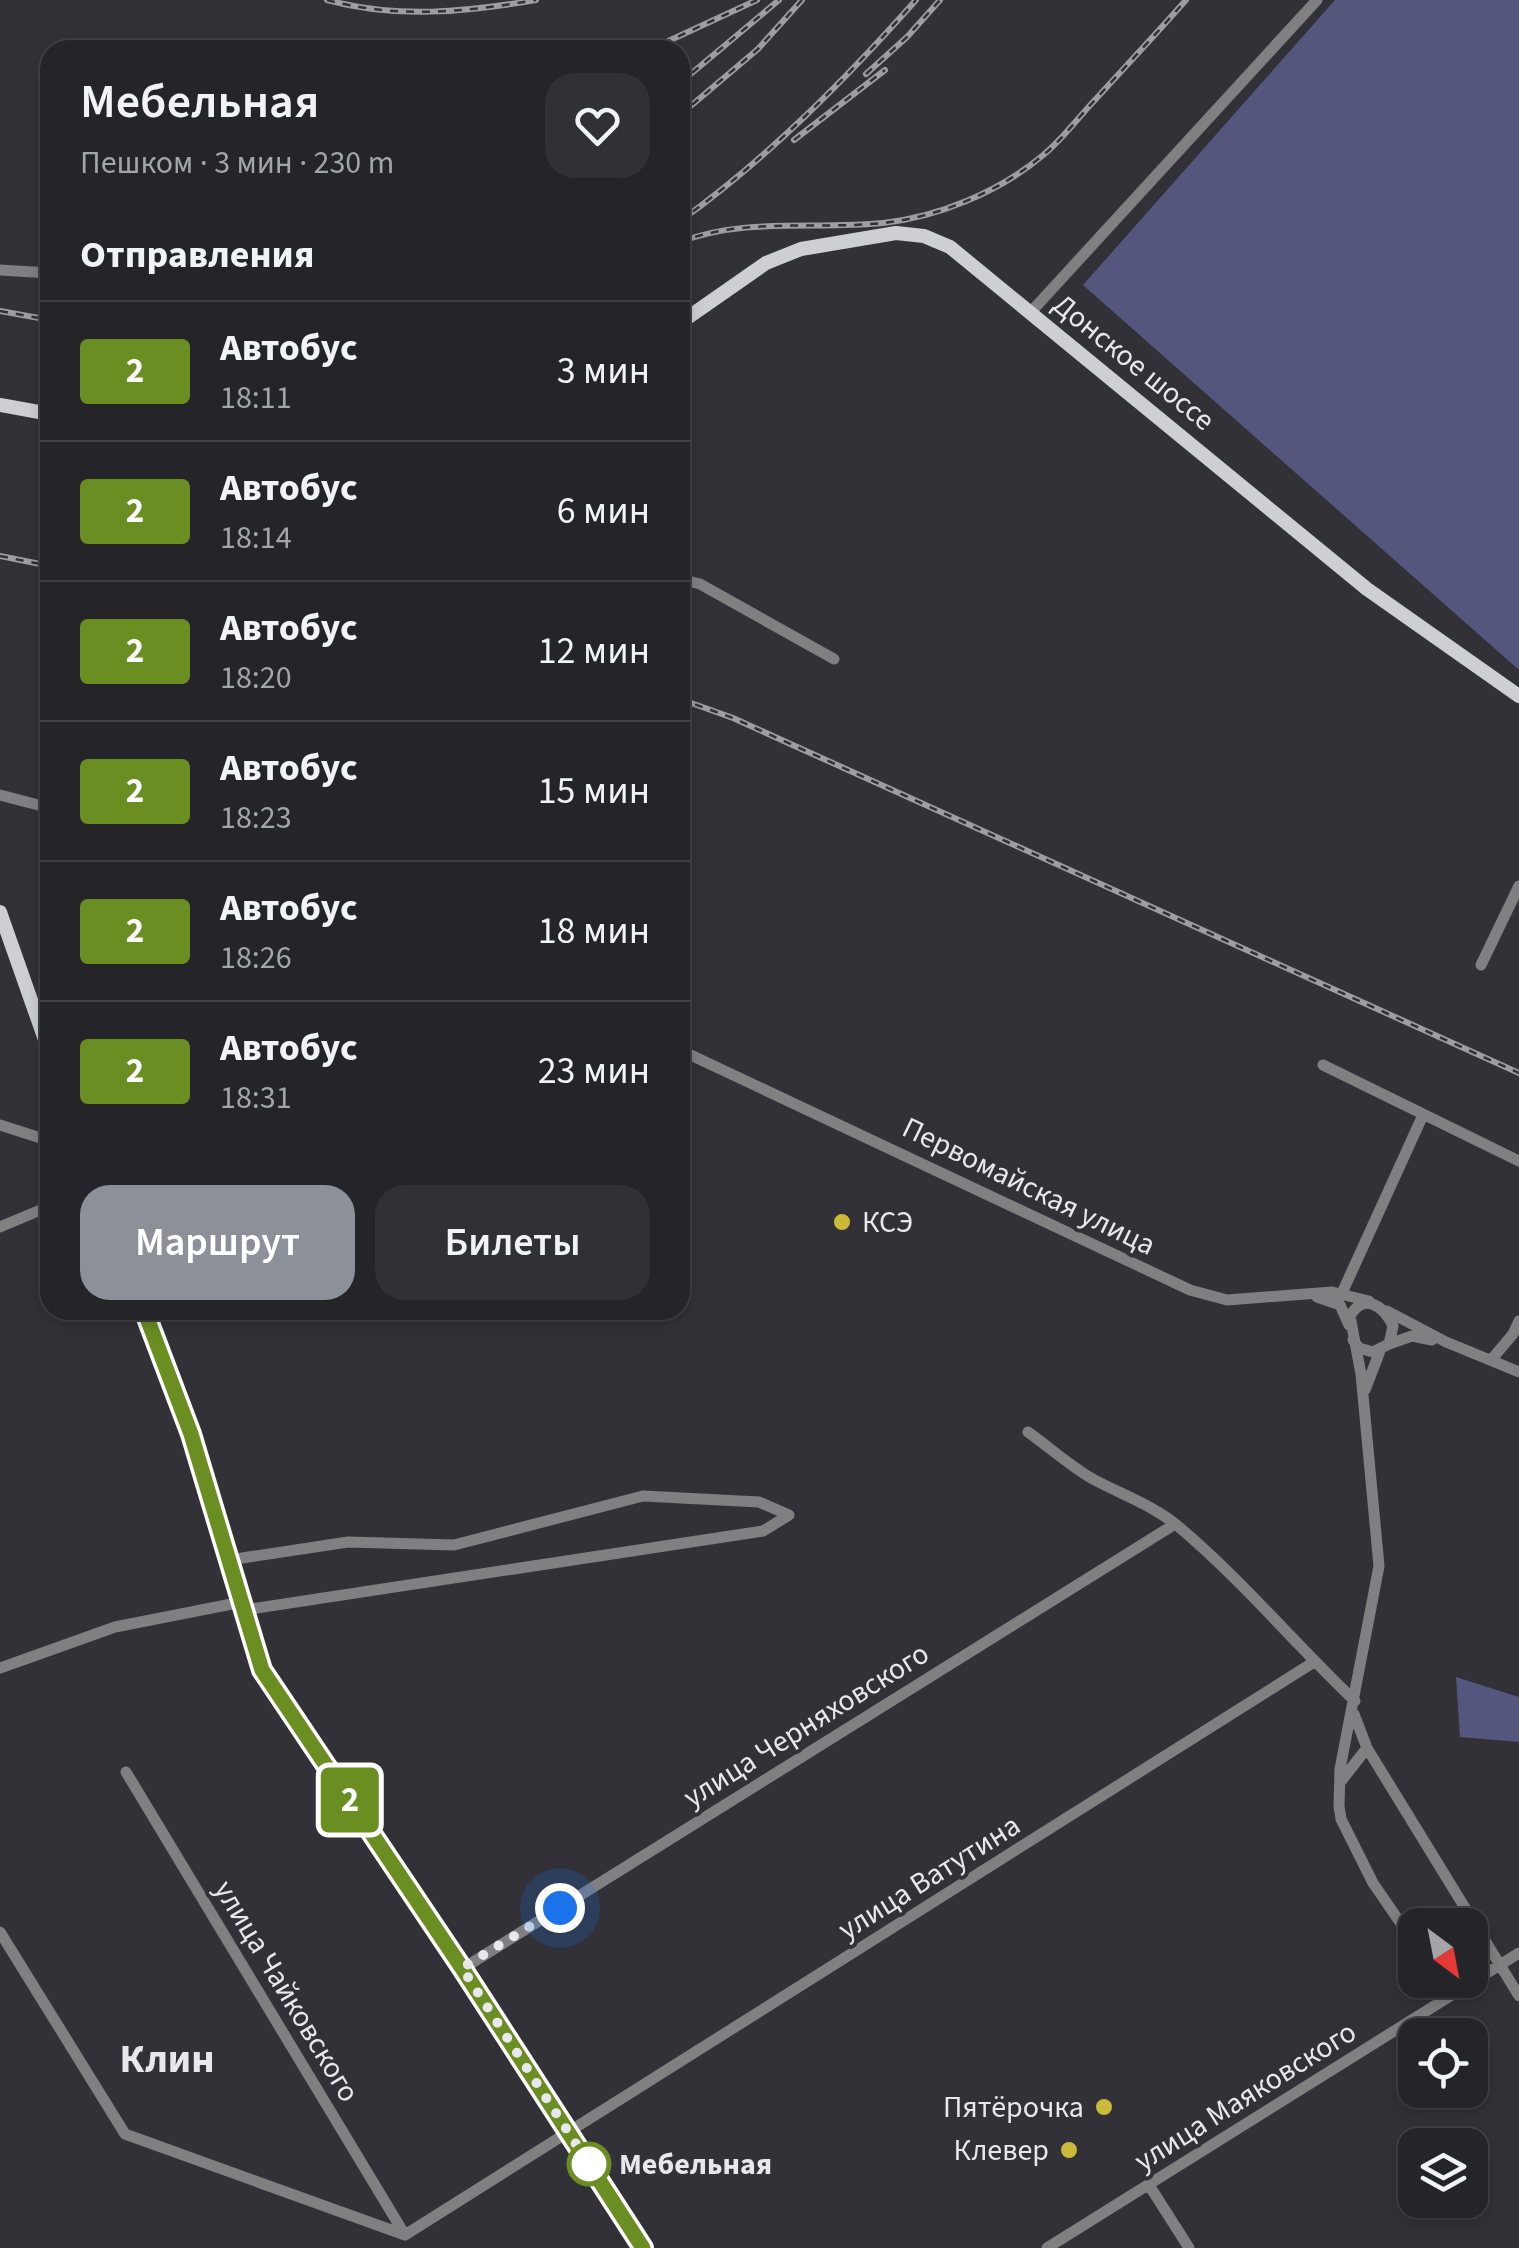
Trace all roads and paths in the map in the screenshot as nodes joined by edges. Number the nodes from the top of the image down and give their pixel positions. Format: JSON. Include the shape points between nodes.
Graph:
{"nodes":[{"id":1,"x":1318,"y":0,"type":"edge"},
{"id":2,"x":0,"y":270,"type":"edge"},
{"id":3,"x":40,"y":272,"type":"edge"},
{"id":4,"x":1030,"y":313,"type":"junction"},
{"id":5,"x":690,"y":316,"type":"edge"},
{"id":6,"x":0,"y":405,"type":"edge"},
{"id":7,"x":40,"y":412,"type":"edge"},
{"id":8,"x":690,"y":582,"type":"edge"},
{"id":9,"x":834,"y":658,"type":"dead end"},
{"id":10,"x":1519,"y":696,"type":"edge"},
{"id":11,"x":0,"y":795,"type":"edge"},
{"id":12,"x":40,"y":805,"type":"edge"},
{"id":13,"x":1519,"y":886,"type":"edge"},
{"id":14,"x":0,"y":912,"type":"edge"},
{"id":15,"x":1481,"y":965,"type":"dead end"},
{"id":16,"x":40,"y":1026,"type":"edge"},
{"id":17,"x":690,"y":1055,"type":"edge"},
{"id":18,"x":1323,"y":1065,"type":"dead end"},
{"id":19,"x":1422,"y":1115,"type":"junction"},
{"id":20,"x":0,"y":1125,"type":"edge"},
{"id":21,"x":40,"y":1138,"type":"edge"},
{"id":22,"x":1519,"y":1161,"type":"edge"},
{"id":23,"x":40,"y":1210,"type":"edge"},
{"id":24,"x":0,"y":1227,"type":"edge"},
{"id":25,"x":1342,"y":1294,"type":"junction"},
{"id":26,"x":1293,"y":1296,"type":"junction"},
{"id":27,"x":1376,"y":1305,"type":"junction"},
{"id":28,"x":148,"y":1320,"type":"edge"},
{"id":29,"x":1519,"y":1320,"type":"edge"},
{"id":30,"x":1350,"y":1326,"type":"junction"},
{"id":31,"x":1353,"y":1340,"type":"junction"},
{"id":32,"x":1446,"y":1342,"type":"junction"},
{"id":33,"x":1384,"y":1347,"type":"junction"},
{"id":34,"x":1491,"y":1360,"type":"junction"},
{"id":35,"x":1519,"y":1372,"type":"edge"},
{"id":36,"x":1362,"y":1399,"type":"junction"},
{"id":37,"x":1028,"y":1432,"type":"dead end"},
{"id":38,"x":1176,"y":1524,"type":"junction"},
{"id":39,"x":229,"y":1560,"type":"junction"},
{"id":40,"x":243,"y":1606,"type":"junction"},
{"id":41,"x":1314,"y":1662,"type":"junction"},
{"id":42,"x":0,"y":1668,"type":"edge"},
{"id":43,"x":1354,"y":1706,"type":"junction"},
{"id":44,"x":1366,"y":1748,"type":"junction"},
{"id":45,"x":126,"y":1772,"type":"dead end"},
{"id":46,"x":1338,"y":1790,"type":"junction"},
{"id":47,"x":1398,"y":1919,"type":"edge"},
{"id":48,"x":0,"y":1932,"type":"edge"},
{"id":49,"x":1519,"y":1952,"type":"edge"},
{"id":50,"x":1499,"y":1965,"type":"junction"},
{"id":51,"x":462,"y":1968,"type":"junction"},
{"id":52,"x":1488,"y":1972,"type":"edge"},
{"id":53,"x":1519,"y":1996,"type":"edge"},
{"id":54,"x":1447,"y":1998,"type":"edge"},
{"id":55,"x":570,"y":2134,"type":"junction"},
{"id":56,"x":1148,"y":2184,"type":"junction"},
{"id":57,"x":405,"y":2236,"type":"junction"},
{"id":58,"x":643,"y":2248,"type":"edge"},
{"id":59,"x":1047,"y":2248,"type":"edge"},
{"id":60,"x":1188,"y":2248,"type":"edge"}],
"edges":[{"from":1,"to":4,"type":"street"},
{"from":2,"to":3,"type":"street"},
{"from":4,"to":5,"type":"main road","name":"Донское шоссе","via":[[950,247],[896,233],[801,249],[766,263]]},
{"from":4,"to":10,"type":"main road","name":"Донское шоссе","via":[[1367,588]]},
{"from":6,"to":7,"type":"main road"},
{"from":8,"to":9,"type":"street"},
{"from":11,"to":12,"type":"street"},
{"from":13,"to":15,"type":"street"},
{"from":14,"to":16,"type":"main road"},
{"from":17,"to":26,"type":"street","name":"Первомайская улица","via":[[1190,1290],[1227,1300]]},
{"from":18,"to":19,"type":"street"},
{"from":19,"to":22,"type":"street"},
{"from":19,"to":25,"type":"street"},
{"from":20,"to":21,"type":"street"},
{"from":23,"to":24,"type":"street"},
{"from":25,"to":26,"type":"street","name":"Первомайская улица"},
{"from":25,"to":27,"type":"street","name":"Первомайская улица"},
{"from":26,"to":30,"type":"street","via":[[1334,1301]]},
{"from":27,"to":30,"type":"street","via":[[1353,1310]]},
{"from":27,"to":32,"type":"street","name":"Первомайская улица"},
{"from":27,"to":33,"type":"street","via":[[1393,1326]]},
{"from":28,"to":39,"type":"main road"},
{"from":29,"to":34,"type":"street"},
{"from":30,"to":31,"type":"street"},
{"from":31,"to":33,"type":"street","via":[[1359,1348]]},
{"from":31,"to":36,"type":"street"},
{"from":32,"to":33,"type":"street","via":[[1412,1336]]},
{"from":32,"to":34,"type":"street","name":"Первомайская улица"},
{"from":33,"to":36,"type":"street"},
{"from":34,"to":35,"type":"street","name":"Первомайская улица"},
{"from":36,"to":43,"type":"street","via":[[1379,1566]]},
{"from":37,"to":38,"type":"street","via":[[1090,1477]]},
{"from":38,"to":41,"type":"street"},
{"from":38,"to":51,"type":"street","name":"улица Черняховского"},
{"from":39,"to":40,"type":"main road"},
{"from":39,"to":40,"type":"street","via":[[348,1542],[454,1544],[643,1496],[759,1502],[789,1516],[763,1531]]},
{"from":40,"to":42,"type":"street","via":[[115,1627]]},
{"from":40,"to":51,"type":"main road","via":[[262,1670]]},
{"from":41,"to":43,"type":"street"},
{"from":41,"to":55,"type":"street","name":"улица Ватутина"},
{"from":43,"to":44,"type":"street"},
{"from":43,"to":46,"type":"street"},
{"from":44,"to":46,"type":"street"},
{"from":44,"to":50,"type":"street"},
{"from":45,"to":57,"type":"street","name":"улица Чайковского"},
{"from":46,"to":47,"type":"street","via":[[1341,1820]]},
{"from":48,"to":57,"type":"street","via":[[125,2134]]},
{"from":49,"to":50,"type":"street","name":"улица Маяковского"},
{"from":50,"to":52,"type":"street","name":"улица Маяковского"},
{"from":50,"to":53,"type":"street"},
{"from":51,"to":55,"type":"main road"},
{"from":54,"to":56,"type":"street","name":"улица Маяковского"},
{"from":55,"to":57,"type":"street","name":"улица Ватутина"},
{"from":55,"to":58,"type":"main road"},
{"from":56,"to":59,"type":"street","name":"улица Маяковского"},
{"from":56,"to":60,"type":"street"}]}
